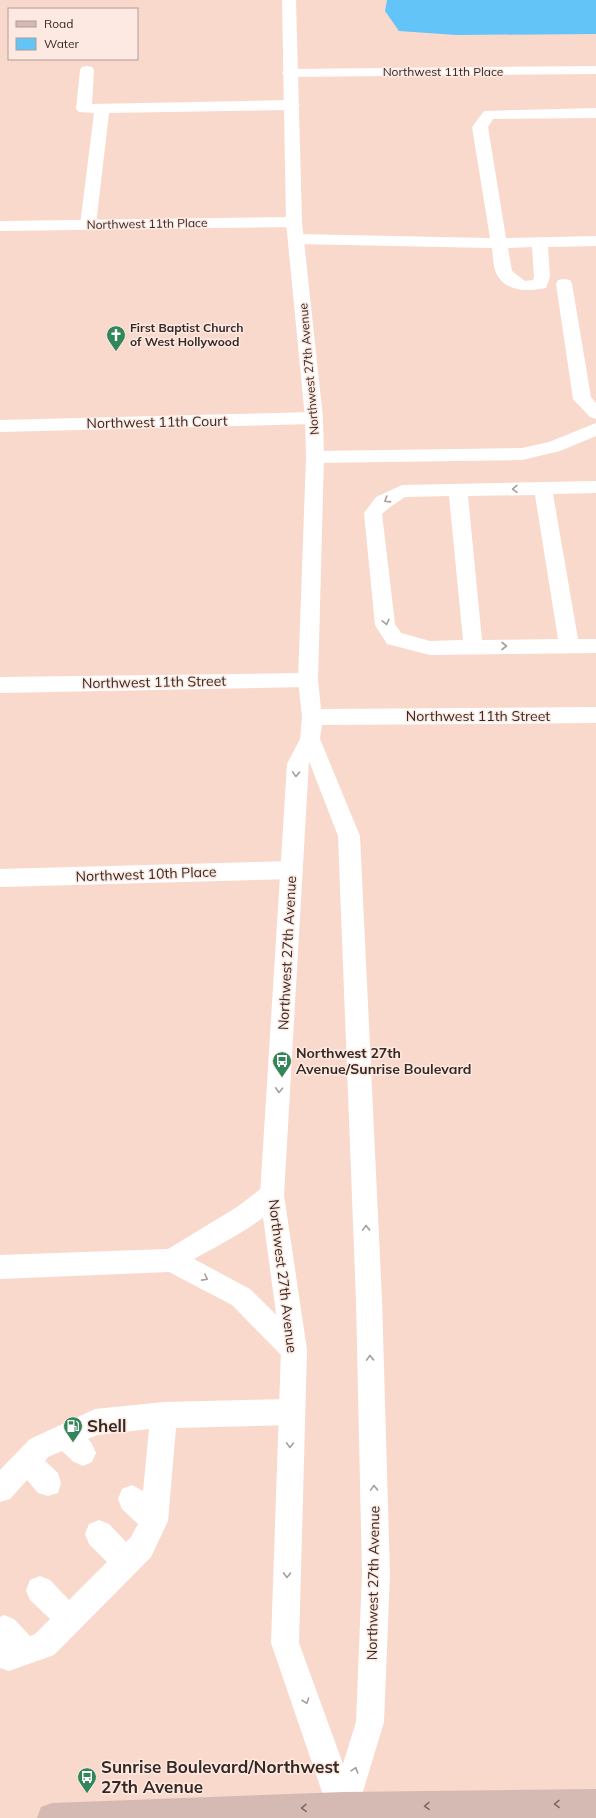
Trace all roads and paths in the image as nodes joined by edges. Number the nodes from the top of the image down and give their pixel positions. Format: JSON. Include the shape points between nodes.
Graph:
{"nodes":[{"id":1,"x":289,"y":0,"type":"edge"},
{"id":2,"x":87,"y":70,"type":"dead end"},
{"id":3,"x":596,"y":70,"type":"edge"},
{"id":4,"x":290,"y":73,"type":"junction"},
{"id":5,"x":292,"y":105,"type":"junction"},
{"id":6,"x":102,"y":109,"type":"junction"},
{"id":7,"x":596,"y":113,"type":"edge"},
{"id":8,"x":294,"y":222,"type":"junction"},
{"id":9,"x":88,"y":225,"type":"junction"},
{"id":10,"x":0,"y":226,"type":"edge"},
{"id":11,"x":296,"y":239,"type":"junction"},
{"id":12,"x":596,"y":241,"type":"edge"},
{"id":13,"x":540,"y":242,"type":"junction"},
{"id":14,"x":500,"y":243,"type":"junction"},
{"id":15,"x":564,"y":284,"type":"dead end"},
{"id":16,"x":596,"y":413,"type":"edge"},
{"id":17,"x":314,"y":418,"type":"junction"},
{"id":18,"x":0,"y":426,"type":"edge"},
{"id":19,"x":596,"y":429,"type":"edge"},
{"id":20,"x":315,"y":457,"type":"junction"},
{"id":21,"x":596,"y":487,"type":"edge"},
{"id":22,"x":543,"y":488,"type":"junction"},
{"id":23,"x":458,"y":490,"type":"junction"},
{"id":24,"x":569,"y":646,"type":"junction"},
{"id":25,"x":596,"y":646,"type":"edge"},
{"id":26,"x":473,"y":647,"type":"junction"},
{"id":27,"x":308,"y":680,"type":"junction"},
{"id":28,"x":0,"y":685,"type":"edge"},
{"id":29,"x":596,"y":715,"type":"edge"},
{"id":30,"x":311,"y":728,"type":"junction"},
{"id":31,"x":292,"y":870,"type":"junction"},
{"id":32,"x":0,"y":878,"type":"edge"},
{"id":33,"x":272,"y":1194,"type":"junction"},
{"id":34,"x":171,"y":1260,"type":"junction"},
{"id":35,"x":0,"y":1267,"type":"edge"},
{"id":36,"x":294,"y":1350,"type":"junction"},
{"id":37,"x":291,"y":1412,"type":"junction"},
{"id":38,"x":164,"y":1415,"type":"junction"},
{"id":39,"x":27,"y":1461,"type":"junction"},
{"id":40,"x":48,"y":1483,"type":"dead end"},
{"id":41,"x":0,"y":1489,"type":"edge"},
{"id":42,"x":132,"y":1499,"type":"dead end"},
{"id":43,"x":154,"y":1521,"type":"junction"},
{"id":44,"x":99,"y":1534,"type":"dead end"},
{"id":45,"x":126,"y":1562,"type":"junction"},
{"id":46,"x":40,"y":1590,"type":"dead end"},
{"id":47,"x":70,"y":1620,"type":"junction"},
{"id":48,"x":10,"y":1645,"type":"edge"},
{"id":49,"x":596,"y":1804,"type":"edge"},
{"id":50,"x":343,"y":1812,"type":"edge"},
{"id":51,"x":52,"y":1818,"type":"edge"}],
"edges":[{"from":1,"to":4,"type":"street","name":"Northwest 27th Avenue"},
{"from":2,"to":6,"type":"street","via":[[84,109]]},
{"from":3,"to":4,"type":"street","name":"Northwest 11th Place"},
{"from":4,"to":5,"type":"street","name":"Northwest 27th Avenue"},
{"from":5,"to":6,"type":"street"},
{"from":5,"to":8,"type":"street","name":"Northwest 27th Avenue"},
{"from":6,"to":9,"type":"street"},
{"from":7,"to":14,"type":"street","via":[[489,114],[480,127]]},
{"from":8,"to":9,"type":"street","name":"Northwest 11th Place"},
{"from":8,"to":11,"type":"street","name":"Northwest 27th Avenue"},
{"from":9,"to":10,"type":"street","name":"Northwest 11th Place"},
{"from":11,"to":14,"type":"street"},
{"from":11,"to":17,"type":"street","name":"Northwest 27th Avenue"},
{"from":12,"to":13,"type":"street"},
{"from":13,"to":14,"type":"street"},
{"from":13,"to":14,"type":"street","via":[[542,277],[540,284],[530,287],[519,286],[504,272]]},
{"from":15,"to":16,"type":"street","via":[[582,399]]},
{"from":17,"to":18,"type":"street","name":"Northwest 11th Court"},
{"from":17,"to":20,"type":"street","name":"Northwest 27th Avenue"},
{"from":19,"to":20,"type":"street","via":[[554,447],[522,454]]},
{"from":20,"to":27,"type":"street","name":"Northwest 27th Avenue"},
{"from":21,"to":22,"type":"street"},
{"from":22,"to":23,"type":"street","one_way":true},
{"from":22,"to":24,"type":"street"},
{"from":23,"to":26,"type":"street"},
{"from":23,"to":26,"type":"street","one_way":true,"via":[[402,491],[383,502],[373,513],[385,625],[394,639],[430,648]]},
{"from":24,"to":25,"type":"street"},
{"from":26,"to":24,"type":"street","one_way":true},
{"from":27,"to":28,"type":"street","name":"Northwest 11th Street"},
{"from":27,"to":30,"type":"street","name":"Northwest 27th Avenue"},
{"from":29,"to":30,"type":"street","name":"Northwest 11th Street"},
{"from":30,"to":31,"type":"street","name":"Northwest 27th Avenue","one_way":true,"via":[[296,764]]},
{"from":50,"to":30,"type":"street","name":"Northwest 27th Avenue","one_way":true,"via":[[370,1722],[376,1574],[369,1300],[349,836]]},
{"from":31,"to":32,"type":"street","name":"Northwest 10th Place"},
{"from":31,"to":33,"type":"street","name":"Northwest 27th Avenue","one_way":true},
{"from":33,"to":34,"type":"street","via":[[246,1215]]},
{"from":33,"to":36,"type":"street","name":"Northwest 27th Avenue"},
{"from":34,"to":35,"type":"street"},
{"from":34,"to":36,"type":"street","one_way":true,"via":[[241,1297]]},
{"from":36,"to":37,"type":"street","name":"Northwest 27th Avenue"},
{"from":37,"to":38,"type":"street"},
{"from":37,"to":50,"type":"street","name":"Northwest 27th Avenue","one_way":true,"via":[[285,1643]]},
{"from":38,"to":39,"type":"street","via":[[95,1422],[74,1445],[39,1448]]},
{"from":38,"to":43,"type":"street"},
{"from":39,"to":40,"type":"street"},
{"from":39,"to":41,"type":"street"},
{"from":42,"to":43,"type":"street"},
{"from":43,"to":45,"type":"street","via":[[141,1547]]},
{"from":44,"to":45,"type":"street"},
{"from":45,"to":47,"type":"street"},
{"from":46,"to":47,"type":"street"},
{"from":47,"to":48,"type":"street","via":[[44,1645]]},
{"from":49,"to":50,"type":"main road","one_way":true},
{"from":50,"to":51,"type":"main road","one_way":true}]}
